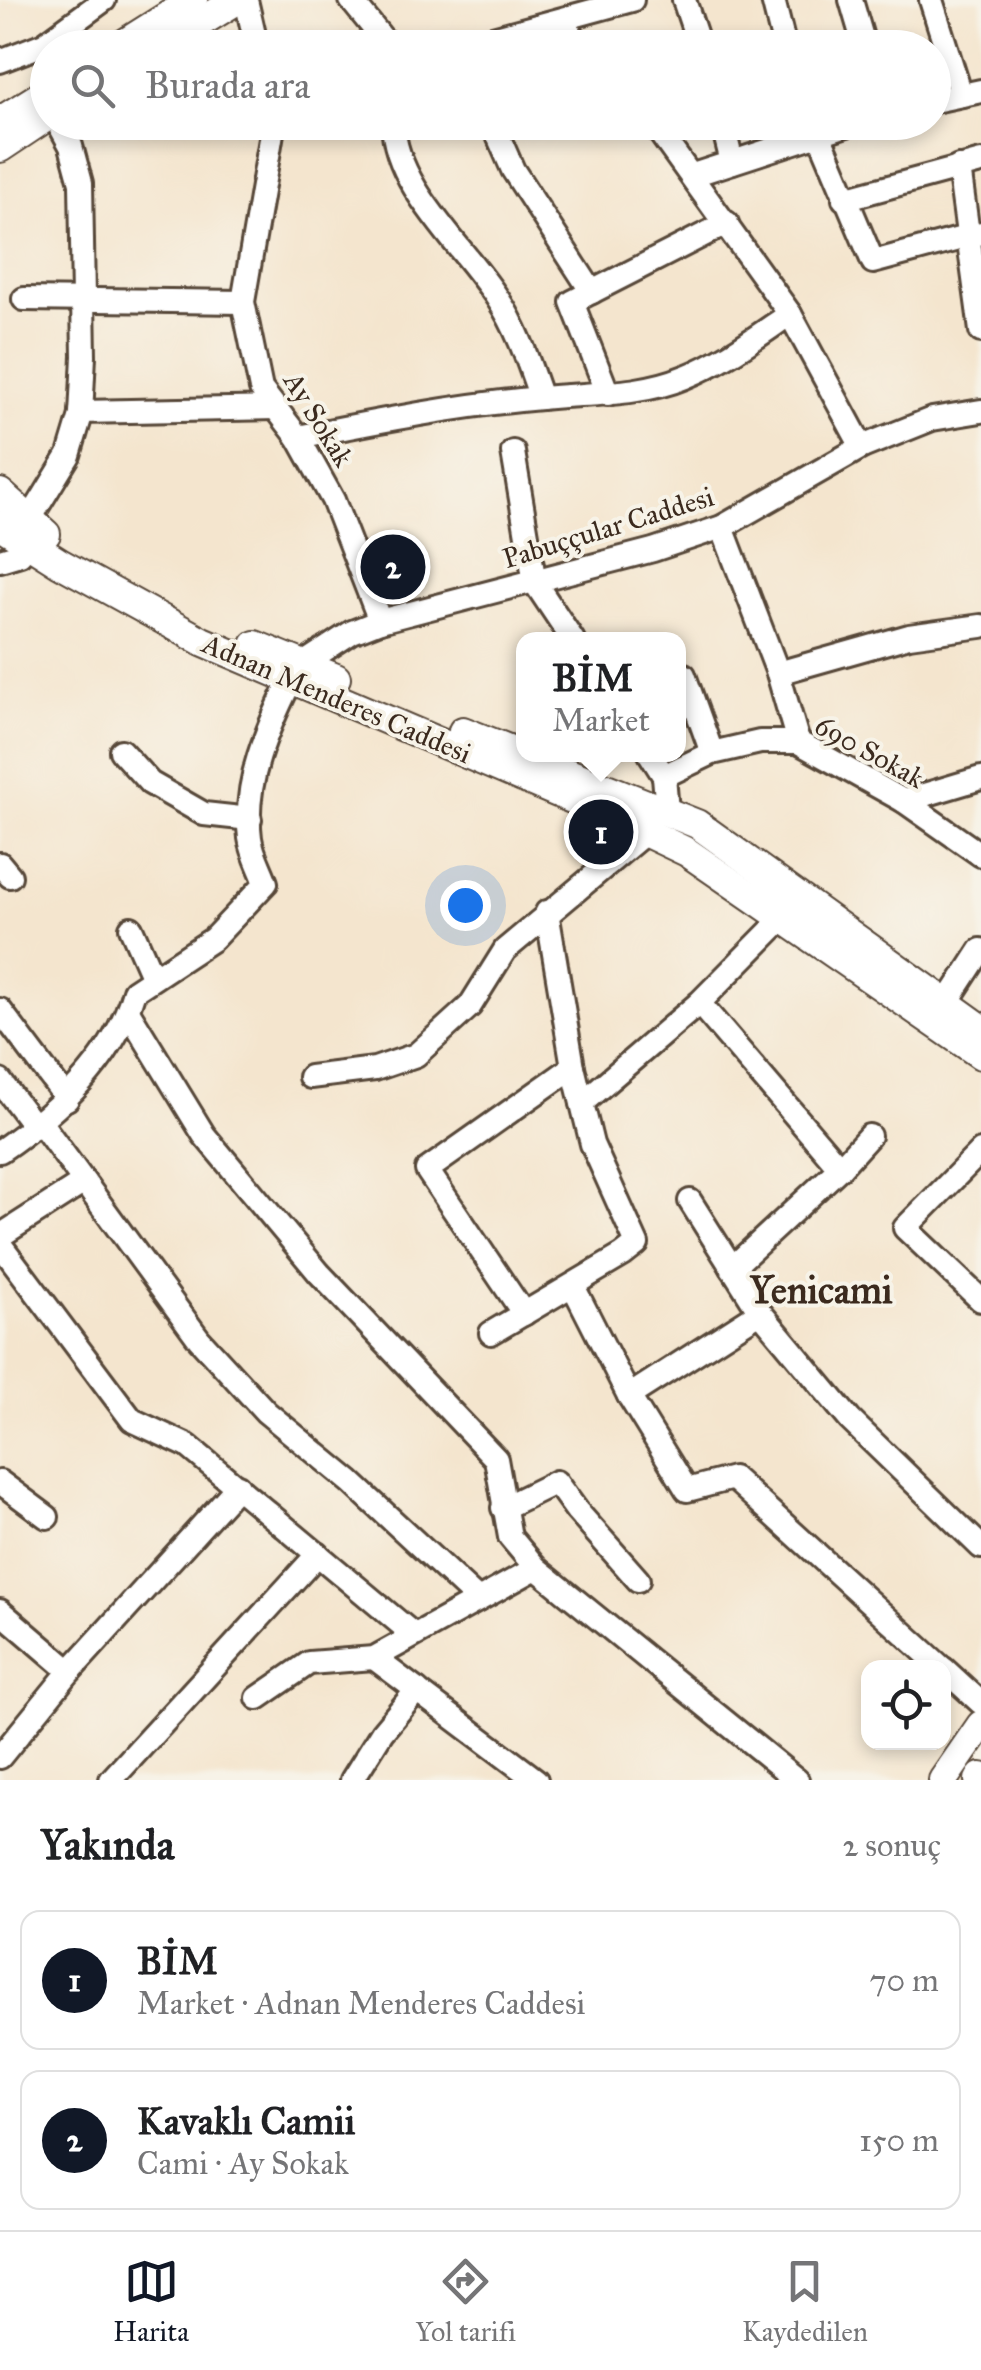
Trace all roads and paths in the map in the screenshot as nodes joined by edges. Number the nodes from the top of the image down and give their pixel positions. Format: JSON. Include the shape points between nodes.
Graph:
{"nodes":[{"id":1,"x":104,"y":0,"type":"edge"},
{"id":2,"x":194,"y":0,"type":"edge"},
{"id":3,"x":238,"y":0,"type":"edge"},
{"id":4,"x":246,"y":0,"type":"edge"},
{"id":5,"x":352,"y":0,"type":"edge"},
{"id":6,"x":632,"y":0,"type":"edge"},
{"id":7,"x":684,"y":0,"type":"edge"},
{"id":8,"x":772,"y":0,"type":"edge"},
{"id":9,"x":852,"y":0,"type":"edge"},
{"id":10,"x":931,"y":0,"type":"edge"},
{"id":11,"x":169,"y":10,"type":"edge"},
{"id":12,"x":557,"y":22,"type":"junction"},
{"id":13,"x":63,"y":30,"type":"edge"},
{"id":14,"x":142,"y":30,"type":"edge"},
{"id":15,"x":189,"y":30,"type":"edge"},
{"id":16,"x":253,"y":30,"type":"edge"},
{"id":17,"x":376,"y":30,"type":"edge"},
{"id":18,"x":526,"y":30,"type":"edge"},
{"id":19,"x":566,"y":30,"type":"edge"},
{"id":20,"x":694,"y":30,"type":"edge"},
{"id":21,"x":780,"y":30,"type":"edge"},
{"id":22,"x":860,"y":30,"type":"edge"},
{"id":23,"x":944,"y":30,"type":"edge"},
{"id":24,"x":951,"y":46,"type":"edge"},
{"id":25,"x":30,"y":49,"type":"edge"},
{"id":26,"x":0,"y":61,"type":"edge"},
{"id":27,"x":971,"y":93,"type":"edge"},
{"id":28,"x":30,"y":102,"type":"edge"},
{"id":29,"x":0,"y":121,"type":"edge"},
{"id":30,"x":30,"y":128,"type":"edge"},
{"id":31,"x":68,"y":140,"type":"edge"},
{"id":32,"x":271,"y":140,"type":"edge"},
{"id":33,"x":397,"y":140,"type":"edge"},
{"id":34,"x":500,"y":140,"type":"edge"},
{"id":35,"x":666,"y":140,"type":"edge"},
{"id":36,"x":726,"y":140,"type":"edge"},
{"id":37,"x":788,"y":140,"type":"edge"},
{"id":38,"x":815,"y":140,"type":"edge"},
{"id":39,"x":0,"y":148,"type":"edge"},
{"id":40,"x":732,"y":162,"type":"junction"},
{"id":41,"x":970,"y":164,"type":"edge"},
{"id":42,"x":693,"y":175,"type":"junction"},
{"id":43,"x":844,"y":199,"type":"junction"},
{"id":44,"x":727,"y":223,"type":"junction"},
{"id":45,"x":976,"y":235,"type":"edge"},
{"id":46,"x":592,"y":292,"type":"junction"},
{"id":47,"x":24,"y":300,"type":"dead end"},
{"id":48,"x":83,"y":300,"type":"junction"},
{"id":49,"x":244,"y":302,"type":"junction"},
{"id":50,"x":790,"y":314,"type":"junction"},
{"id":51,"x":981,"y":331,"type":"edge"},
{"id":52,"x":608,"y":394,"type":"junction"},
{"id":53,"x":541,"y":398,"type":"junction"},
{"id":54,"x":275,"y":408,"type":"junction"},
{"id":55,"x":81,"y":412,"type":"junction"},
{"id":56,"x":981,"y":412,"type":"edge"},
{"id":57,"x":298,"y":437,"type":"junction"},
{"id":58,"x":862,"y":447,"type":"junction"},
{"id":59,"x":513,"y":452,"type":"dead end"},
{"id":60,"x":0,"y":493,"type":"edge"},
{"id":61,"x":0,"y":505,"type":"edge"},
{"id":62,"x":0,"y":526,"type":"edge"},
{"id":63,"x":38,"y":526,"type":"junction"},
{"id":64,"x":722,"y":527,"type":"junction"},
{"id":65,"x":7,"y":552,"type":"edge"},
{"id":66,"x":60,"y":563,"type":"junction"},
{"id":67,"x":536,"y":583,"type":"junction"},
{"id":68,"x":380,"y":621,"type":"junction"},
{"id":69,"x":981,"y":626,"type":"edge"},
{"id":70,"x":567,"y":632,"type":"edge"},
{"id":71,"x":297,"y":672,"type":"junction"},
{"id":72,"x":778,"y":673,"type":"junction"},
{"id":73,"x":686,"y":681,"type":"edge"},
{"id":74,"x":798,"y":742,"type":"junction"},
{"id":75,"x":121,"y":751,"type":"dead end"},
{"id":76,"x":712,"y":753,"type":"junction"},
{"id":77,"x":516,"y":754,"type":"edge"},
{"id":78,"x":536,"y":762,"type":"edge"},
{"id":79,"x":655,"y":762,"type":"edge"},
{"id":80,"x":664,"y":776,"type":"junction"},
{"id":81,"x":981,"y":778,"type":"edge"},
{"id":82,"x":904,"y":801,"type":"junction"},
{"id":83,"x":667,"y":811,"type":"junction"},
{"id":84,"x":250,"y":819,"type":"junction"},
{"id":85,"x":646,"y":832,"type":"junction"},
{"id":86,"x":981,"y":855,"type":"edge"},
{"id":87,"x":547,"y":912,"type":"junction"},
{"id":88,"x":784,"y":917,"type":"junction"},
{"id":89,"x":131,"y":928,"type":"dead end"},
{"id":90,"x":981,"y":950,"type":"edge"},
{"id":91,"x":153,"y":978,"type":"junction"},
{"id":92,"x":699,"y":1002,"type":"junction"},
{"id":93,"x":946,"y":1004,"type":"junction"},
{"id":94,"x":0,"y":1010,"type":"edge"},
{"id":95,"x":128,"y":1011,"type":"junction"},
{"id":96,"x":981,"y":1028,"type":"edge"},
{"id":97,"x":981,"y":1055,"type":"edge"},
{"id":98,"x":573,"y":1067,"type":"junction"},
{"id":99,"x":310,"y":1077,"type":"dead end"},
{"id":100,"x":0,"y":1081,"type":"edge"},
{"id":101,"x":66,"y":1099,"type":"junction"},
{"id":102,"x":582,"y":1103,"type":"junction"},
{"id":103,"x":38,"y":1125,"type":"junction"},
{"id":104,"x":869,"y":1136,"type":"dead end"},
{"id":105,"x":0,"y":1151,"type":"edge"},
{"id":106,"x":981,"y":1151,"type":"edge"},
{"id":107,"x":840,"y":1168,"type":"junction"},
{"id":108,"x":84,"y":1182,"type":"junction"},
{"id":109,"x":690,"y":1201,"type":"dead end"},
{"id":110,"x":2,"y":1250,"type":"edge"},
{"id":111,"x":732,"y":1268,"type":"junction"},
{"id":112,"x":572,"y":1286,"type":"junction"},
{"id":113,"x":981,"y":1300,"type":"edge"},
{"id":114,"x":760,"y":1312,"type":"junction"},
{"id":115,"x":524,"y":1314,"type":"junction"},
{"id":116,"x":491,"y":1333,"type":"dead end"},
{"id":117,"x":629,"y":1396,"type":"junction"},
{"id":118,"x":0,"y":1482,"type":"edge"},
{"id":119,"x":238,"y":1486,"type":"junction"},
{"id":120,"x":503,"y":1508,"type":"junction"},
{"id":121,"x":47,"y":1516,"type":"dead end"},
{"id":122,"x":981,"y":1547,"type":"edge"},
{"id":123,"x":318,"y":1554,"type":"junction"},
{"id":124,"x":536,"y":1568,"type":"junction"},
{"id":125,"x":638,"y":1580,"type":"dead end"},
{"id":126,"x":478,"y":1600,"type":"junction"},
{"id":127,"x":0,"y":1611,"type":"edge"},
{"id":128,"x":414,"y":1636,"type":"junction"},
{"id":129,"x":374,"y":1658,"type":"junction"},
{"id":130,"x":934,"y":1660,"type":"edge"},
{"id":131,"x":70,"y":1672,"type":"junction"},
{"id":132,"x":951,"y":1675,"type":"edge"},
{"id":133,"x":417,"y":1690,"type":"junction"},
{"id":134,"x":258,"y":1698,"type":"dead end"},
{"id":135,"x":981,"y":1703,"type":"edge"},
{"id":136,"x":981,"y":1725,"type":"edge"},
{"id":137,"x":0,"y":1757,"type":"edge"},
{"id":138,"x":111,"y":1780,"type":"edge"},
{"id":139,"x":352,"y":1780,"type":"edge"},
{"id":140,"x":536,"y":1780,"type":"edge"},
{"id":141,"x":796,"y":1780,"type":"edge"},
{"id":142,"x":943,"y":1780,"type":"edge"}],
"edges":[{"from":1,"to":13,"type":"street"},
{"from":2,"to":11,"type":"main road"},
{"from":3,"to":15,"type":"main road"},
{"from":4,"to":16,"type":"street"},
{"from":5,"to":17,"type":"street"},
{"from":6,"to":12,"type":"street"},
{"from":7,"to":20,"type":"street"},
{"from":8,"to":21,"type":"street"},
{"from":9,"to":22,"type":"street"},
{"from":10,"to":23,"type":"street"},
{"from":11,"to":14,"type":"main road"},
{"from":12,"to":18,"type":"street"},
{"from":12,"to":19,"type":"street"},
{"from":24,"to":27,"type":"street"},
{"from":25,"to":26,"type":"street"},
{"from":28,"to":29,"type":"main road"},
{"from":30,"to":39,"type":"main road"},
{"from":31,"to":48,"type":"street","via":[[81,183]]},
{"from":32,"to":49,"type":"street","name":"Ay Sokak"},
{"from":33,"to":53,"type":"street","via":[[407,180],[515,326]]},
{"from":34,"to":46,"type":"street"},
{"from":35,"to":42,"type":"street"},
{"from":36,"to":40,"type":"street"},
{"from":37,"to":40,"type":"street"},
{"from":38,"to":43,"type":"street"},
{"from":40,"to":42,"type":"street"},
{"from":41,"to":43,"type":"street"},
{"from":41,"to":45,"type":"street"},
{"from":42,"to":44,"type":"street"},
{"from":43,"to":45,"type":"street","via":[[873,262]]},
{"from":44,"to":46,"type":"street"},
{"from":44,"to":50,"type":"street"},
{"from":45,"to":51,"type":"street"},
{"from":46,"to":52,"type":"street","via":[[572,302]]},
{"from":47,"to":48,"type":"street"},
{"from":48,"to":49,"type":"street"},
{"from":48,"to":55,"type":"street"},
{"from":49,"to":54,"type":"street","name":"Ay Sokak","via":[[261,389]]},
{"from":50,"to":52,"type":"street","via":[[681,379]]},
{"from":50,"to":58,"type":"street"},
{"from":52,"to":53,"type":"street"},
{"from":53,"to":57,"type":"street"},
{"from":54,"to":55,"type":"street"},
{"from":54,"to":57,"type":"street","name":"Ay Sokak"},
{"from":55,"to":63,"type":"street"},
{"from":56,"to":58,"type":"street","name":"Pabuççular Caddesi","via":[[932,419]]},
{"from":57,"to":68,"type":"street","name":"Ay Sokak","via":[[332,500]]},
{"from":58,"to":64,"type":"street","name":"Pabuççular Caddesi"},
{"from":59,"to":67,"type":"street"},
{"from":60,"to":63,"type":"main road"},
{"from":61,"to":63,"type":"main road","name":"Adnan Menderes Caddesi"},
{"from":62,"to":66,"type":"main road","name":"Adnan Menderes Caddesi"},
{"from":63,"to":71,"type":"main road","name":"Adnan Menderes Caddesi"},
{"from":64,"to":67,"type":"street","name":"Pabuççular Caddesi"},
{"from":64,"to":72,"type":"street"},
{"from":65,"to":66,"type":"main road"},
{"from":66,"to":71,"type":"main road","name":"Adnan Menderes Caddesi","via":[[202,641]]},
{"from":67,"to":68,"type":"street","name":"Pabuççular Caddesi"},
{"from":67,"to":70,"type":"street"},
{"from":68,"to":71,"type":"street","name":"Pabuççular Caddesi","via":[[352,632]]},
{"from":69,"to":72,"type":"street","via":[[909,636]]},
{"from":71,"to":77,"type":"main road","name":"Adnan Menderes Caddesi"},
{"from":71,"to":84,"type":"street","via":[[264,734]]},
{"from":71,"to":85,"type":"main road","name":"Adnan Menderes Caddesi"},
{"from":72,"to":74,"type":"street"},
{"from":73,"to":76,"type":"street"},
{"from":74,"to":76,"type":"street","name":"690 Sokak"},
{"from":74,"to":82,"type":"street","name":"690 Sokak"},
{"from":75,"to":84,"type":"street","via":[[150,784],[204,814]]},
{"from":76,"to":80,"type":"street","name":"690 Sokak"},
{"from":78,"to":83,"type":"main road","name":"Adnan Menderes Caddesi"},
{"from":79,"to":80,"type":"street"},
{"from":80,"to":83,"type":"street"},
{"from":81,"to":82,"type":"street"},
{"from":82,"to":86,"type":"street","name":"690 Sokak"},
{"from":83,"to":93,"type":"main road","name":"Adnan Menderes Caddesi","via":[[697,824]]},
{"from":84,"to":91,"type":"street","via":[[250,840],[266,883],[213,938]]},
{"from":85,"to":87,"type":"street"},
{"from":85,"to":88,"type":"main road","name":"Adnan Menderes Caddesi"},
{"from":87,"to":98,"type":"street"},
{"from":87,"to":99,"type":"street","via":[[505,950],[470,1006],[416,1055]]},
{"from":88,"to":92,"type":"street"},
{"from":88,"to":97,"type":"main road","name":"Adnan Menderes Caddesi"},
{"from":89,"to":91,"type":"street"},
{"from":90,"to":93,"type":"street"},
{"from":91,"to":95,"type":"street","via":[[134,991]]},
{"from":92,"to":102,"type":"street"},
{"from":92,"to":107,"type":"street"},
{"from":93,"to":96,"type":"main road","name":"Adnan Menderes Caddesi"},
{"from":94,"to":101,"type":"street"},
{"from":95,"to":101,"type":"street"},
{"from":95,"to":120,"type":"street","via":[[204,1135],[319,1273],[496,1459]]},
{"from":98,"to":102,"type":"street"},
{"from":98,"to":115,"type":"street","via":[[426,1170]]},
{"from":100,"to":103,"type":"street"},
{"from":101,"to":103,"type":"street"},
{"from":102,"to":112,"type":"street","via":[[592,1144],[637,1244]]},
{"from":103,"to":105,"type":"street"},
{"from":103,"to":108,"type":"street"},
{"from":104,"to":107,"type":"street"},
{"from":106,"to":113,"type":"street","via":[[905,1228]]},
{"from":107,"to":111,"type":"street"},
{"from":108,"to":110,"type":"street"},
{"from":108,"to":126,"type":"street","via":[[199,1339],[266,1412]]},
{"from":109,"to":111,"type":"street"},
{"from":110,"to":119,"type":"street","via":[[132,1420],[188,1446]]},
{"from":111,"to":114,"type":"street"},
{"from":112,"to":115,"type":"street"},
{"from":112,"to":117,"type":"street"},
{"from":114,"to":117,"type":"street"},
{"from":114,"to":122,"type":"street","via":[[850,1420]]},
{"from":115,"to":116,"type":"street"},
{"from":117,"to":130,"type":"street","via":[[687,1490],[733,1478]]},
{"from":118,"to":121,"type":"street"},
{"from":119,"to":123,"type":"street"},
{"from":119,"to":131,"type":"street"},
{"from":120,"to":124,"type":"street","via":[[510,1537]]},
{"from":120,"to":125,"type":"street","via":[[556,1482]]},
{"from":123,"to":128,"type":"street"},
{"from":123,"to":138,"type":"street"},
{"from":124,"to":126,"type":"street"},
{"from":124,"to":141,"type":"street"},
{"from":126,"to":128,"type":"street"},
{"from":127,"to":131,"type":"street"},
{"from":128,"to":129,"type":"street"},
{"from":129,"to":133,"type":"street"},
{"from":129,"to":134,"type":"street","via":[[309,1663]]},
{"from":131,"to":137,"type":"street"},
{"from":132,"to":135,"type":"street"},
{"from":133,"to":139,"type":"street"},
{"from":133,"to":140,"type":"street"},
{"from":136,"to":142,"type":"main road"}]}
